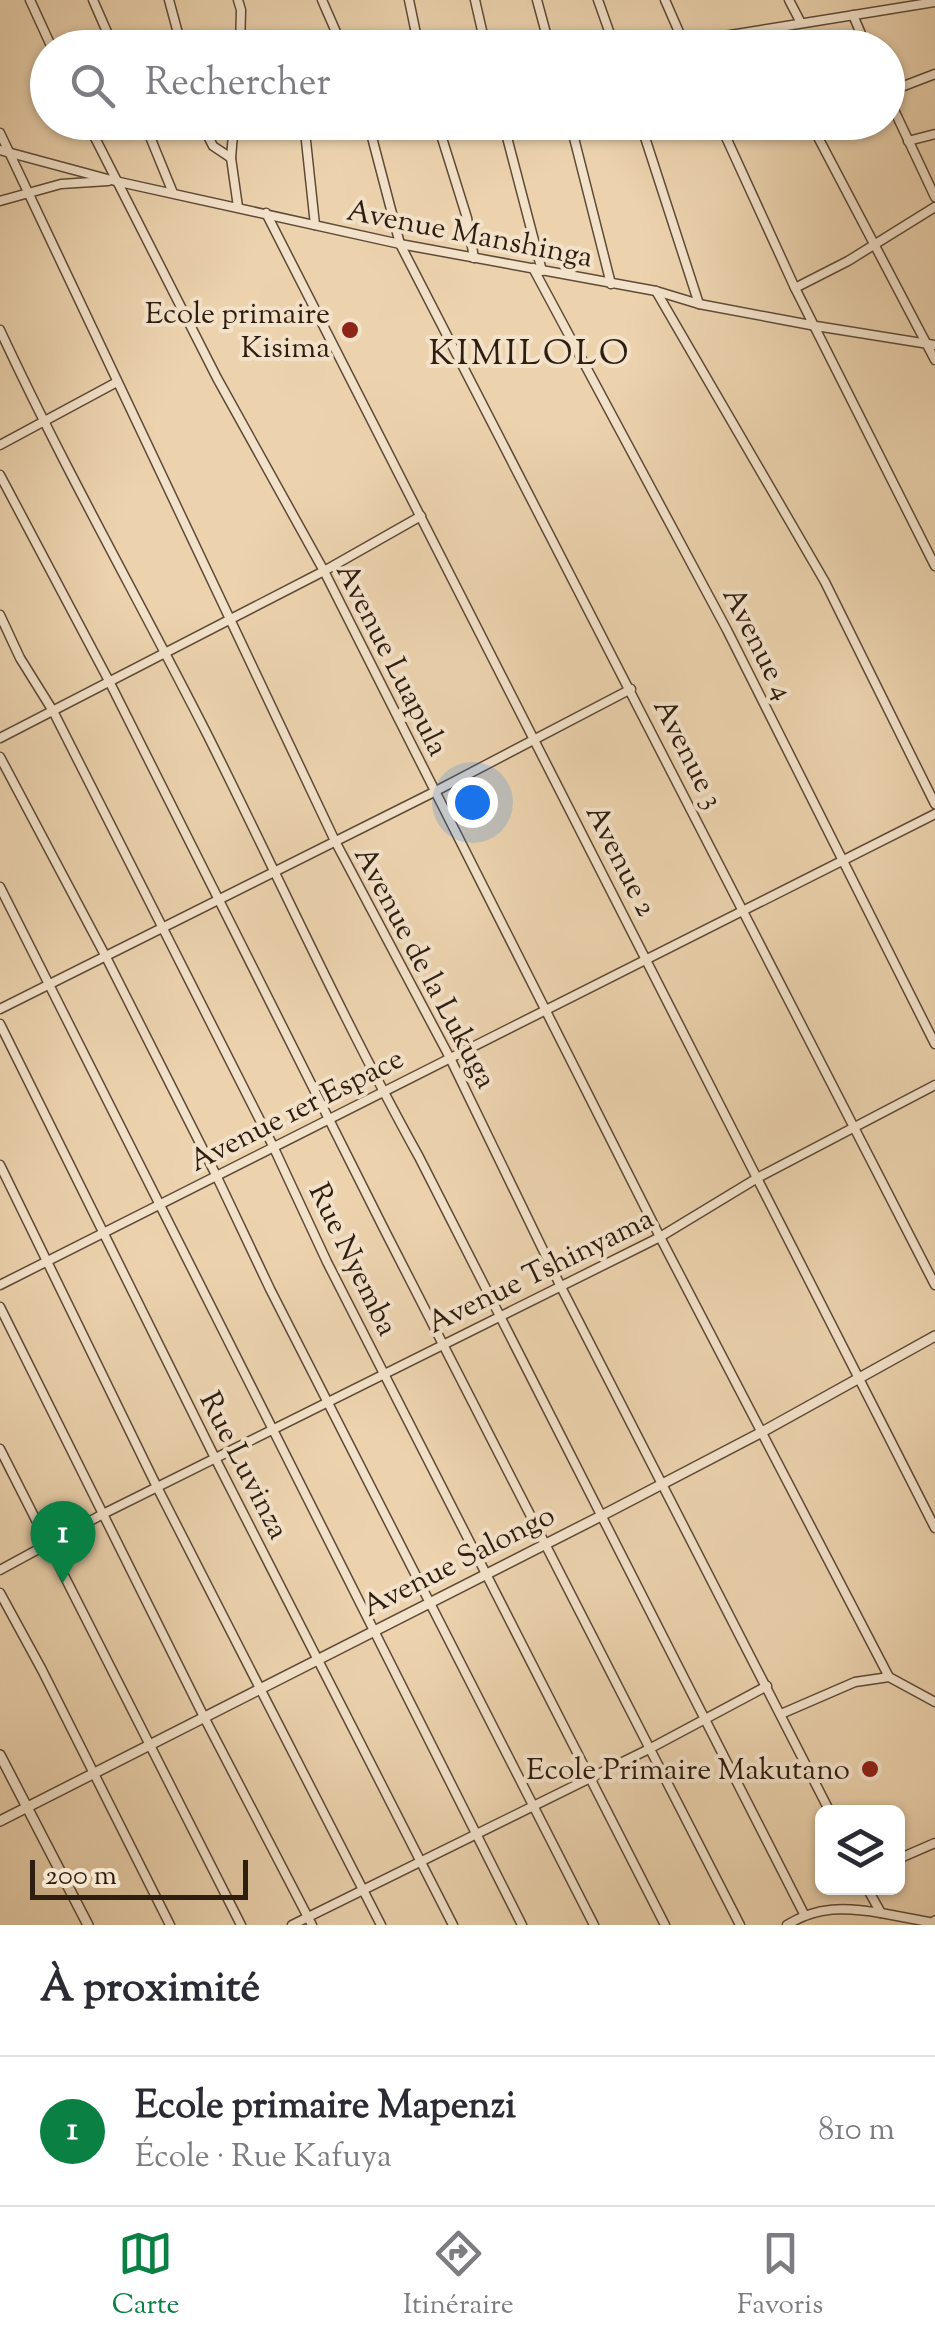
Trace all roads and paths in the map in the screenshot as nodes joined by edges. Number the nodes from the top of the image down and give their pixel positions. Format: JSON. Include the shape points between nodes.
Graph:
{"nodes":[{"id":1,"x":30,"y":0,"type":"edge"},
{"id":2,"x":93,"y":0,"type":"edge"},
{"id":3,"x":171,"y":0,"type":"edge"},
{"id":4,"x":236,"y":0,"type":"edge"},
{"id":5,"x":322,"y":0,"type":"edge"},
{"id":6,"x":409,"y":0,"type":"edge"},
{"id":7,"x":474,"y":0,"type":"edge"},
{"id":8,"x":537,"y":0,"type":"edge"},
{"id":9,"x":598,"y":0,"type":"edge"},
{"id":10,"x":665,"y":0,"type":"edge"},
{"id":11,"x":789,"y":0,"type":"edge"},
{"id":12,"x":935,"y":2,"type":"edge"},
{"id":13,"x":903,"y":3,"type":"edge"},
{"id":14,"x":854,"y":15,"type":"junction"},
{"id":15,"x":801,"y":23,"type":"junction"},
{"id":16,"x":44,"y":30,"type":"edge"},
{"id":17,"x":106,"y":30,"type":"edge"},
{"id":18,"x":178,"y":30,"type":"edge"},
{"id":19,"x":238,"y":30,"type":"edge"},
{"id":20,"x":336,"y":30,"type":"edge"},
{"id":21,"x":415,"y":30,"type":"edge"},
{"id":22,"x":482,"y":30,"type":"edge"},
{"id":23,"x":545,"y":30,"type":"edge"},
{"id":24,"x":609,"y":30,"type":"edge"},
{"id":25,"x":678,"y":30,"type":"edge"},
{"id":26,"x":765,"y":30,"type":"edge"},
{"id":27,"x":860,"y":30,"type":"edge"},
{"id":28,"x":935,"y":74,"type":"edge"},
{"id":29,"x":905,"y":87,"type":"edge"},
{"id":30,"x":0,"y":133,"type":"edge"},
{"id":31,"x":905,"y":134,"type":"edge"},
{"id":32,"x":935,"y":134,"type":"edge"},
{"id":33,"x":96,"y":140,"type":"edge"},
{"id":34,"x":151,"y":140,"type":"edge"},
{"id":35,"x":211,"y":140,"type":"edge"},
{"id":36,"x":232,"y":140,"type":"edge"},
{"id":37,"x":306,"y":140,"type":"edge"},
{"id":38,"x":373,"y":140,"type":"edge"},
{"id":39,"x":442,"y":140,"type":"edge"},
{"id":40,"x":507,"y":140,"type":"edge"},
{"id":41,"x":575,"y":140,"type":"edge"},
{"id":42,"x":646,"y":140,"type":"edge"},
{"id":43,"x":727,"y":140,"type":"edge"},
{"id":44,"x":820,"y":140,"type":"edge"},
{"id":45,"x":908,"y":141,"type":"junction"},
{"id":46,"x":5,"y":151,"type":"edge"},
{"id":47,"x":231,"y":158,"type":"junction"},
{"id":48,"x":115,"y":181,"type":"junction"},
{"id":49,"x":172,"y":192,"type":"junction"},
{"id":50,"x":30,"y":193,"type":"junction"},
{"id":51,"x":935,"y":197,"type":"edge"},
{"id":52,"x":0,"y":201,"type":"edge"},
{"id":53,"x":935,"y":206,"type":"edge"},
{"id":54,"x":238,"y":207,"type":"junction"},
{"id":55,"x":266,"y":213,"type":"junction"},
{"id":56,"x":315,"y":225,"type":"junction"},
{"id":57,"x":400,"y":244,"type":"junction"},
{"id":58,"x":876,"y":244,"type":"junction"},
{"id":59,"x":474,"y":258,"type":"junction"},
{"id":60,"x":538,"y":270,"type":"junction"},
{"id":61,"x":611,"y":284,"type":"junction"},
{"id":62,"x":795,"y":288,"type":"junction"},
{"id":63,"x":656,"y":292,"type":"junction"},
{"id":64,"x":699,"y":304,"type":"junction"},
{"id":65,"x":816,"y":326,"type":"junction"},
{"id":66,"x":0,"y":330,"type":"edge"},
{"id":67,"x":930,"y":344,"type":"edge"},
{"id":68,"x":935,"y":360,"type":"edge"},
{"id":69,"x":118,"y":382,"type":"junction"},
{"id":70,"x":44,"y":421,"type":"junction"},
{"id":71,"x":0,"y":445,"type":"edge"},
{"id":72,"x":0,"y":475,"type":"edge"},
{"id":73,"x":420,"y":516,"type":"junction"},
{"id":74,"x":935,"y":566,"type":"edge"},
{"id":75,"x":324,"y":571,"type":"junction"},
{"id":76,"x":0,"y":615,"type":"edge"},
{"id":77,"x":229,"y":620,"type":"junction"},
{"id":78,"x":166,"y":652,"type":"junction"},
{"id":79,"x":110,"y":681,"type":"junction"},
{"id":80,"x":631,"y":688,"type":"junction"},
{"id":81,"x":53,"y":711,"type":"junction"},
{"id":82,"x":0,"y":738,"type":"edge"},
{"id":83,"x":535,"y":740,"type":"junction"},
{"id":84,"x":0,"y":757,"type":"edge"},
{"id":85,"x":434,"y":792,"type":"junction"},
{"id":86,"x":935,"y":804,"type":"edge"},
{"id":87,"x":935,"y":814,"type":"edge"},
{"id":88,"x":335,"y":841,"type":"junction"},
{"id":89,"x":843,"y":858,"type":"junction"},
{"id":90,"x":276,"y":871,"type":"junction"},
{"id":91,"x":0,"y":887,"type":"edge"},
{"id":92,"x":219,"y":899,"type":"junction"},
{"id":93,"x":744,"y":908,"type":"junction"},
{"id":94,"x":162,"y":928,"type":"junction"},
{"id":95,"x":106,"y":958,"type":"junction"},
{"id":96,"x":647,"y":958,"type":"junction"},
{"id":97,"x":49,"y":985,"type":"junction"},
{"id":98,"x":546,"y":1008,"type":"junction"},
{"id":99,"x":0,"y":1009,"type":"edge"},
{"id":100,"x":0,"y":1024,"type":"edge"},
{"id":101,"x":935,"y":1044,"type":"edge"},
{"id":102,"x":450,"y":1058,"type":"junction"},
{"id":103,"x":935,"y":1086,"type":"edge"},
{"id":104,"x":382,"y":1092,"type":"junction"},
{"id":105,"x":330,"y":1116,"type":"junction"},
{"id":106,"x":854,"y":1127,"type":"junction"},
{"id":107,"x":273,"y":1146,"type":"junction"},
{"id":108,"x":0,"y":1165,"type":"edge"},
{"id":109,"x":216,"y":1175,"type":"junction"},
{"id":110,"x":759,"y":1177,"type":"junction"},
{"id":111,"x":160,"y":1203,"type":"junction"},
{"id":112,"x":104,"y":1232,"type":"junction"},
{"id":113,"x":660,"y":1237,"type":"junction"},
{"id":114,"x":48,"y":1261,"type":"junction"},
{"id":115,"x":0,"y":1285,"type":"edge"},
{"id":116,"x":935,"y":1285,"type":"edge"},
{"id":117,"x":561,"y":1287,"type":"junction"},
{"id":118,"x":0,"y":1307,"type":"edge"},
{"id":119,"x":500,"y":1316,"type":"junction"},
{"id":120,"x":935,"y":1336,"type":"edge"},
{"id":121,"x":444,"y":1343,"type":"junction"},
{"id":122,"x":386,"y":1372,"type":"junction"},
{"id":123,"x":858,"y":1376,"type":"junction"},
{"id":124,"x":329,"y":1402,"type":"junction"},
{"id":125,"x":272,"y":1431,"type":"junction"},
{"id":126,"x":762,"y":1432,"type":"junction"},
{"id":127,"x":0,"y":1449,"type":"edge"},
{"id":128,"x":215,"y":1458,"type":"junction"},
{"id":129,"x":661,"y":1483,"type":"junction"},
{"id":130,"x":158,"y":1487,"type":"junction"},
{"id":131,"x":103,"y":1514,"type":"junction"},
{"id":132,"x":601,"y":1516,"type":"junction"},
{"id":133,"x":935,"y":1528,"type":"edge"},
{"id":134,"x":46,"y":1544,"type":"junction"},
{"id":135,"x":544,"y":1544,"type":"junction"},
{"id":136,"x":0,"y":1570,"type":"edge"},
{"id":137,"x":487,"y":1574,"type":"junction"},
{"id":138,"x":0,"y":1593,"type":"edge"},
{"id":139,"x":431,"y":1602,"type":"junction"},
{"id":140,"x":374,"y":1632,"type":"junction"},
{"id":141,"x":318,"y":1660,"type":"junction"},
{"id":142,"x":889,"y":1677,"type":"junction"},
{"id":143,"x":767,"y":1686,"type":"junction"},
{"id":144,"x":262,"y":1690,"type":"junction"},
{"id":145,"x":935,"y":1702,"type":"edge"},
{"id":146,"x":782,"y":1714,"type":"junction"},
{"id":147,"x":204,"y":1717,"type":"junction"},
{"id":148,"x":704,"y":1718,"type":"junction"},
{"id":149,"x":149,"y":1743,"type":"junction"},
{"id":150,"x":649,"y":1750,"type":"junction"},
{"id":151,"x":0,"y":1754,"type":"edge"},
{"id":152,"x":92,"y":1774,"type":"junction"},
{"id":153,"x":589,"y":1778,"type":"junction"},
{"id":154,"x":827,"y":1805,"type":"edge"},
{"id":155,"x":26,"y":1808,"type":"junction"},
{"id":156,"x":532,"y":1808,"type":"junction"},
{"id":157,"x":0,"y":1821,"type":"edge"},
{"id":158,"x":476,"y":1834,"type":"junction"},
{"id":159,"x":935,"y":1843,"type":"edge"},
{"id":160,"x":905,"y":1856,"type":"edge"},
{"id":161,"x":420,"y":1863,"type":"junction"},
{"id":162,"x":364,"y":1892,"type":"junction"},
{"id":163,"x":871,"y":1895,"type":"edge"},
{"id":164,"x":804,"y":1914,"type":"junction"},
{"id":165,"x":881,"y":1914,"type":"junction"},
{"id":166,"x":310,"y":1921,"type":"edge"},
{"id":167,"x":934,"y":1923,"type":"edge"},
{"id":168,"x":88,"y":1925,"type":"edge"},
{"id":169,"x":170,"y":1925,"type":"edge"},
{"id":170,"x":241,"y":1925,"type":"edge"},
{"id":171,"x":292,"y":1925,"type":"edge"},
{"id":172,"x":381,"y":1925,"type":"edge"},
{"id":173,"x":454,"y":1925,"type":"edge"},
{"id":174,"x":522,"y":1925,"type":"edge"},
{"id":175,"x":594,"y":1925,"type":"edge"},
{"id":176,"x":665,"y":1925,"type":"edge"},
{"id":177,"x":740,"y":1925,"type":"edge"},
{"id":178,"x":787,"y":1925,"type":"edge"}],
"edges":[{"from":1,"to":16,"type":"street"},
{"from":2,"to":17,"type":"street"},
{"from":3,"to":18,"type":"street"},
{"from":4,"to":19,"type":"street"},
{"from":5,"to":20,"type":"street"},
{"from":6,"to":21,"type":"street"},
{"from":7,"to":22,"type":"street"},
{"from":8,"to":23,"type":"street"},
{"from":9,"to":24,"type":"street"},
{"from":10,"to":25,"type":"street"},
{"from":11,"to":15,"type":"street"},
{"from":12,"to":13,"type":"street"},
{"from":13,"to":14,"type":"street"},
{"from":14,"to":15,"type":"street"},
{"from":14,"to":27,"type":"street"},
{"from":15,"to":26,"type":"street"},
{"from":28,"to":29,"type":"street"},
{"from":30,"to":46,"type":"street","name":"Avenue de la Lukuga"},
{"from":31,"to":45,"type":"street"},
{"from":32,"to":45,"type":"street"},
{"from":33,"to":48,"type":"street","name":"Avenue Luapula"},
{"from":34,"to":49,"type":"street"},
{"from":35,"to":47,"type":"street"},
{"from":36,"to":47,"type":"street"},
{"from":37,"to":56,"type":"street"},
{"from":38,"to":57,"type":"street","name":"Avenue 3"},
{"from":39,"to":59,"type":"street"},
{"from":40,"to":60,"type":"street","name":"Avenue 4"},
{"from":41,"to":61,"type":"street"},
{"from":42,"to":64,"type":"street"},
{"from":43,"to":62,"type":"street"},
{"from":44,"to":58,"type":"street"},
{"from":45,"to":51,"type":"street"},
{"from":46,"to":48,"type":"street","name":"Avenue Manshinga"},
{"from":46,"to":50,"type":"street","name":"Avenue de la Lukuga"},
{"from":47,"to":54,"type":"street"},
{"from":48,"to":49,"type":"street","name":"Avenue Manshinga"},
{"from":48,"to":50,"type":"street"},
{"from":48,"to":75,"type":"street","name":"Avenue Luapula"},
{"from":49,"to":54,"type":"street","name":"Avenue Manshinga"},
{"from":50,"to":52,"type":"street"},
{"from":50,"to":69,"type":"street","name":"Avenue de la Lukuga"},
{"from":53,"to":58,"type":"street"},
{"from":54,"to":55,"type":"street","name":"Avenue Manshinga"},
{"from":55,"to":56,"type":"street","name":"Avenue Manshinga"},
{"from":55,"to":73,"type":"street","name":"Avenue 2"},
{"from":56,"to":57,"type":"street","name":"Avenue Manshinga"},
{"from":57,"to":59,"type":"street","name":"Avenue Manshinga"},
{"from":57,"to":80,"type":"street","name":"Avenue 3"},
{"from":58,"to":62,"type":"street"},
{"from":58,"to":67,"type":"street"},
{"from":59,"to":60,"type":"street","name":"Avenue Manshinga"},
{"from":60,"to":61,"type":"street","name":"Avenue Manshinga"},
{"from":60,"to":89,"type":"street","name":"Avenue 4"},
{"from":61,"to":63,"type":"street","name":"Avenue Manshinga"},
{"from":62,"to":65,"type":"street"},
{"from":63,"to":64,"type":"street","name":"Avenue Manshinga"},
{"from":63,"to":86,"type":"street","via":[[825,582]]},
{"from":64,"to":65,"type":"street","name":"Avenue Manshinga"},
{"from":65,"to":67,"type":"street","name":"Avenue Manshinga"},
{"from":65,"to":74,"type":"street"},
{"from":66,"to":70,"type":"street"},
{"from":67,"to":68,"type":"street"},
{"from":69,"to":70,"type":"street"},
{"from":69,"to":77,"type":"street","name":"Avenue de la Lukuga"},
{"from":70,"to":71,"type":"street"},
{"from":70,"to":78,"type":"street"},
{"from":72,"to":79,"type":"street"},
{"from":73,"to":75,"type":"street"},
{"from":73,"to":83,"type":"street","name":"Avenue 2"},
{"from":75,"to":77,"type":"street"},
{"from":75,"to":85,"type":"street","name":"Avenue Luapula"},
{"from":76,"to":81,"type":"street","name":"Rue Nyemba"},
{"from":77,"to":78,"type":"street"},
{"from":77,"to":88,"type":"street","name":"Avenue de la Lukuga"},
{"from":78,"to":79,"type":"street"},
{"from":78,"to":90,"type":"street"},
{"from":79,"to":81,"type":"street"},
{"from":79,"to":92,"type":"street"},
{"from":80,"to":83,"type":"street"},
{"from":80,"to":93,"type":"street","name":"Avenue 3"},
{"from":81,"to":82,"type":"street"},
{"from":81,"to":94,"type":"street","name":"Rue Nyemba"},
{"from":83,"to":85,"type":"street"},
{"from":83,"to":96,"type":"street","name":"Avenue 2"},
{"from":84,"to":95,"type":"street"},
{"from":85,"to":88,"type":"street"},
{"from":85,"to":98,"type":"street","name":"Avenue Luapula"},
{"from":87,"to":89,"type":"street","name":"Avenue 1er Espace"},
{"from":88,"to":90,"type":"street"},
{"from":88,"to":102,"type":"street","name":"Avenue de la Lukuga"},
{"from":89,"to":93,"type":"street","name":"Avenue 1er Espace"},
{"from":89,"to":101,"type":"street","name":"Avenue 4"},
{"from":90,"to":92,"type":"street"},
{"from":90,"to":104,"type":"street"},
{"from":91,"to":97,"type":"street"},
{"from":92,"to":94,"type":"street"},
{"from":92,"to":105,"type":"street"},
{"from":93,"to":96,"type":"street","name":"Avenue 1er Espace"},
{"from":93,"to":106,"type":"street","name":"Avenue 3"},
{"from":94,"to":95,"type":"street"},
{"from":94,"to":107,"type":"street","name":"Rue Nyemba"},
{"from":95,"to":97,"type":"street"},
{"from":95,"to":109,"type":"street"},
{"from":96,"to":98,"type":"street","name":"Avenue 1er Espace"},
{"from":96,"to":110,"type":"street","name":"Avenue 2"},
{"from":97,"to":99,"type":"street"},
{"from":97,"to":111,"type":"street"},
{"from":98,"to":102,"type":"street","name":"Avenue 1er Espace"},
{"from":98,"to":113,"type":"street","name":"Avenue Luapula"},
{"from":100,"to":112,"type":"street","name":"Rue Luvinza"},
{"from":102,"to":104,"type":"street","name":"Avenue 1er Espace"},
{"from":102,"to":117,"type":"street","name":"Avenue de la Lukuga"},
{"from":103,"to":106,"type":"street","name":"Avenue Tshinyama"},
{"from":104,"to":105,"type":"street","name":"Avenue 1er Espace"},
{"from":104,"to":119,"type":"street"},
{"from":105,"to":107,"type":"street","name":"Avenue 1er Espace"},
{"from":105,"to":121,"type":"street"},
{"from":106,"to":110,"type":"street","name":"Avenue Tshinyama"},
{"from":106,"to":116,"type":"street","name":"Avenue 3"},
{"from":107,"to":109,"type":"street","name":"Avenue 1er Espace"},
{"from":107,"to":122,"type":"street","name":"Rue Nyemba"},
{"from":108,"to":114,"type":"street"},
{"from":109,"to":111,"type":"street","name":"Avenue 1er Espace"},
{"from":109,"to":124,"type":"street"},
{"from":110,"to":113,"type":"street","name":"Avenue Tshinyama"},
{"from":110,"to":123,"type":"street","name":"Avenue 2"},
{"from":111,"to":112,"type":"street","name":"Avenue 1er Espace"},
{"from":111,"to":125,"type":"street"},
{"from":112,"to":114,"type":"street","name":"Avenue 1er Espace"},
{"from":112,"to":128,"type":"street","name":"Rue Luvinza"},
{"from":113,"to":117,"type":"street","name":"Avenue Tshinyama"},
{"from":113,"to":126,"type":"street","name":"Avenue Luapula"},
{"from":114,"to":115,"type":"street","name":"Avenue 1er Espace"},
{"from":114,"to":130,"type":"street"},
{"from":117,"to":119,"type":"street","name":"Avenue Tshinyama"},
{"from":117,"to":129,"type":"street","name":"Avenue de la Lukuga"},
{"from":118,"to":131,"type":"street"},
{"from":119,"to":121,"type":"street","name":"Avenue Tshinyama"},
{"from":119,"to":132,"type":"street"},
{"from":120,"to":123,"type":"street","name":"Avenue Salongo"},
{"from":121,"to":122,"type":"street","name":"Avenue Tshinyama"},
{"from":121,"to":135,"type":"street"},
{"from":122,"to":124,"type":"street","name":"Avenue Tshinyama"},
{"from":122,"to":137,"type":"street","name":"Rue Nyemba"},
{"from":123,"to":126,"type":"street","name":"Avenue Salongo"},
{"from":123,"to":133,"type":"street","name":"Avenue 2"},
{"from":124,"to":125,"type":"street","name":"Avenue Tshinyama"},
{"from":124,"to":139,"type":"street"},
{"from":125,"to":128,"type":"street","name":"Avenue Tshinyama"},
{"from":125,"to":140,"type":"street"},
{"from":126,"to":129,"type":"street","name":"Avenue Salongo"},
{"from":126,"to":142,"type":"street","name":"Avenue Luapula"},
{"from":127,"to":134,"type":"street"},
{"from":128,"to":130,"type":"street","name":"Avenue Tshinyama"},
{"from":128,"to":141,"type":"street","name":"Rue Luvinza"},
{"from":129,"to":132,"type":"street","name":"Avenue Salongo"},
{"from":129,"to":143,"type":"street","name":"Avenue de la Lukuga"},
{"from":130,"to":131,"type":"street","name":"Avenue Tshinyama"},
{"from":130,"to":144,"type":"street"},
{"from":131,"to":134,"type":"street","name":"Avenue Tshinyama"},
{"from":131,"to":147,"type":"street"},
{"from":132,"to":135,"type":"street","name":"Avenue Salongo"},
{"from":132,"to":148,"type":"street"},
{"from":134,"to":136,"type":"street","name":"Avenue Tshinyama"},
{"from":134,"to":149,"type":"street"},
{"from":135,"to":137,"type":"street","name":"Avenue Salongo"},
{"from":135,"to":150,"type":"street"},
{"from":137,"to":139,"type":"street","name":"Avenue Salongo"},
{"from":137,"to":153,"type":"street","name":"Rue Nyemba"},
{"from":138,"to":152,"type":"street"},
{"from":139,"to":140,"type":"street","name":"Avenue Salongo"},
{"from":139,"to":156,"type":"street"},
{"from":140,"to":141,"type":"street","name":"Avenue Salongo"},
{"from":140,"to":158,"type":"street"},
{"from":141,"to":144,"type":"street","name":"Avenue Salongo"},
{"from":141,"to":161,"type":"street","name":"Rue Luvinza"},
{"from":142,"to":145,"type":"street"},
{"from":142,"to":146,"type":"street","via":[[855,1682]]},
{"from":143,"to":146,"type":"street","name":"Avenue de la Lukuga"},
{"from":143,"to":148,"type":"street"},
{"from":144,"to":147,"type":"street","name":"Avenue Salongo"},
{"from":144,"to":162,"type":"street"},
{"from":146,"to":154,"type":"street","name":"Avenue de la Lukuga"},
{"from":147,"to":149,"type":"street","name":"Avenue Salongo"},
{"from":147,"to":166,"type":"street"},
{"from":148,"to":150,"type":"street"},
{"from":148,"to":164,"type":"street"},
{"from":149,"to":152,"type":"street","name":"Avenue Salongo"},
{"from":149,"to":170,"type":"street"},
{"from":150,"to":153,"type":"street"},
{"from":150,"to":177,"type":"street"},
{"from":151,"to":155,"type":"street"},
{"from":152,"to":155,"type":"street","name":"Avenue Salongo"},
{"from":152,"to":169,"type":"street"},
{"from":153,"to":156,"type":"street"},
{"from":153,"to":176,"type":"street","name":"Rue Nyemba"},
{"from":155,"to":157,"type":"street","name":"Avenue Salongo"},
{"from":155,"to":168,"type":"street"},
{"from":156,"to":158,"type":"street"},
{"from":156,"to":175,"type":"street"},
{"from":158,"to":161,"type":"street"},
{"from":158,"to":174,"type":"street"},
{"from":159,"to":160,"type":"street"},
{"from":161,"to":162,"type":"street"},
{"from":161,"to":173,"type":"street","name":"Rue Luvinza"},
{"from":162,"to":166,"type":"street"},
{"from":162,"to":172,"type":"street"},
{"from":163,"to":165,"type":"street"},
{"from":164,"to":165,"type":"street","via":[[830,1908]]},
{"from":164,"to":178,"type":"street"},
{"from":165,"to":167,"type":"street"},
{"from":166,"to":171,"type":"street"}]}
